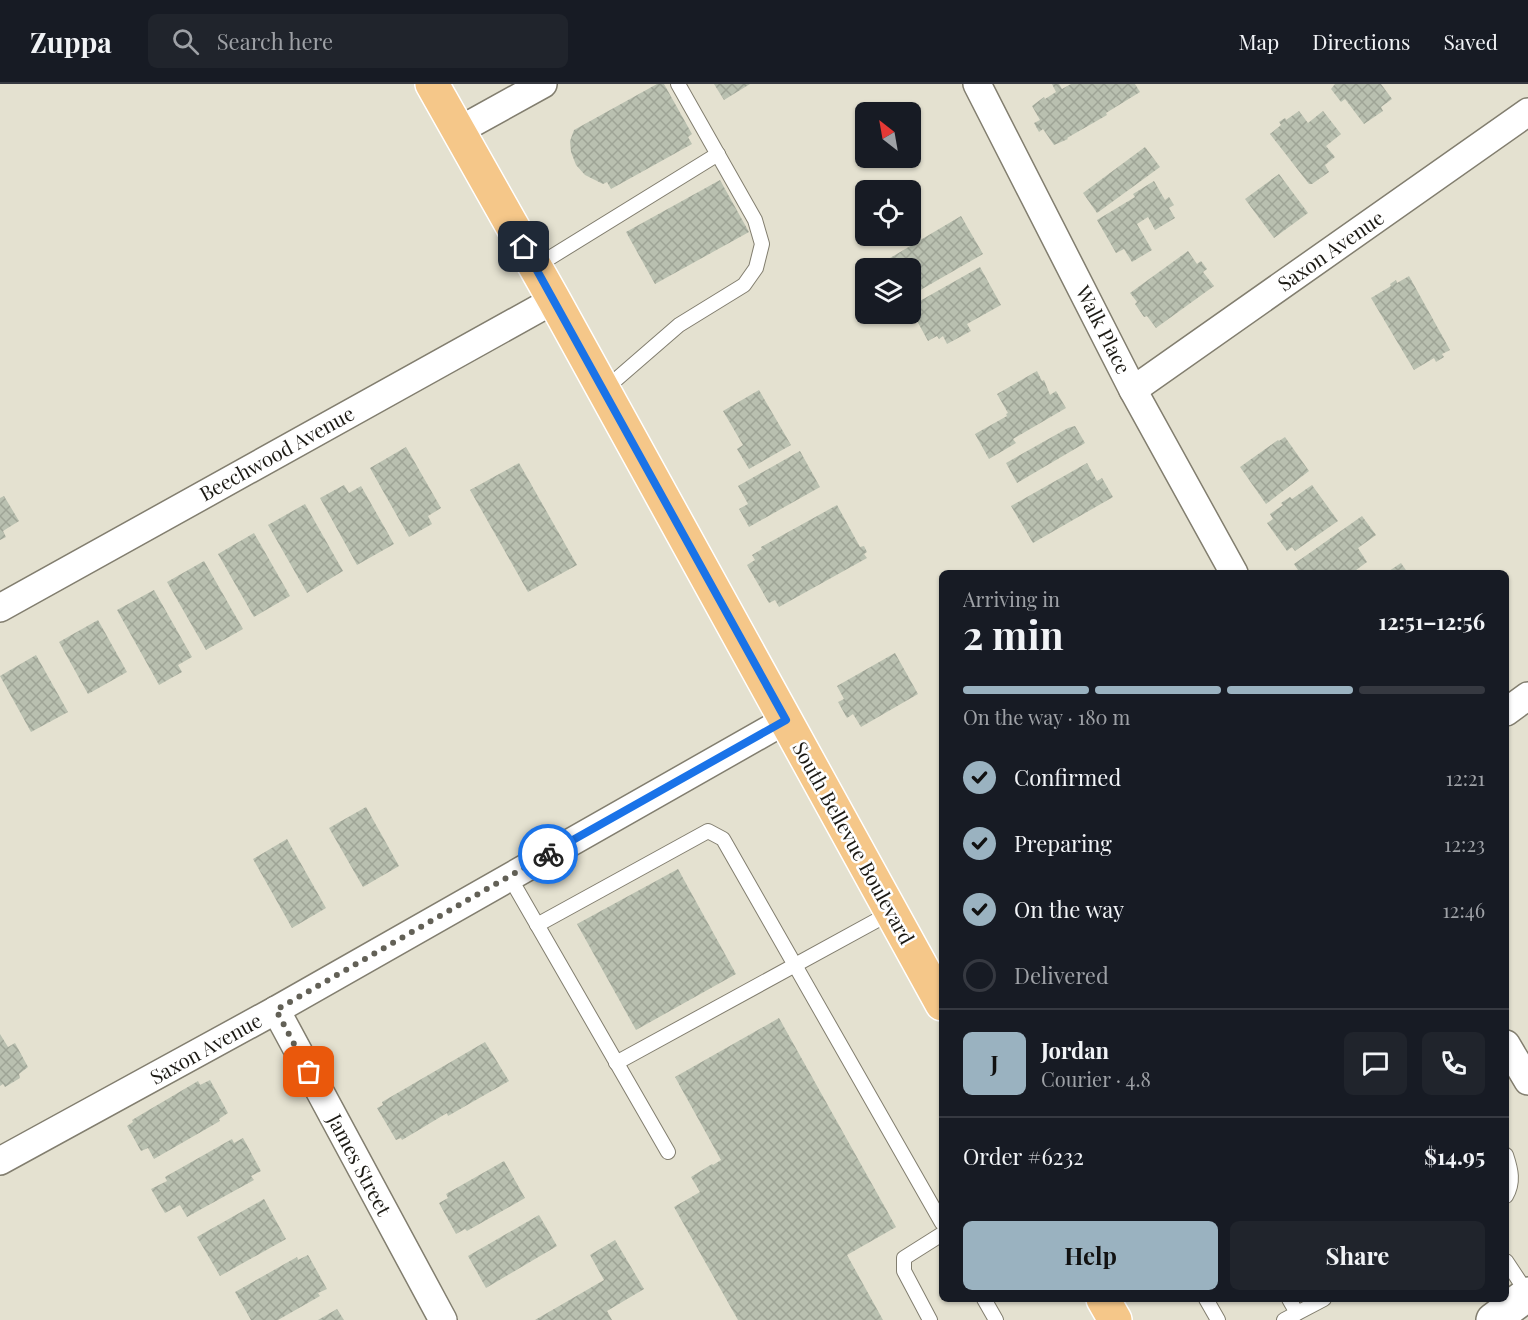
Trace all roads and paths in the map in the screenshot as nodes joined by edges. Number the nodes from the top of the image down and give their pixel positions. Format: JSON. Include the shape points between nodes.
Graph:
{"nodes":[{"id":1,"x":432,"y":84,"type":"edge"},
{"id":2,"x":543,"y":84,"type":"edge"},
{"id":3,"x":678,"y":84,"type":"edge"},
{"id":4,"x":977,"y":84,"type":"edge"},
{"id":5,"x":1528,"y":112,"type":"edge"},
{"id":6,"x":458,"y":130,"type":"junction"},
{"id":7,"x":718,"y":154,"type":"junction"},
{"id":8,"x":535,"y":267,"type":"junction"},
{"id":9,"x":554,"y":300,"type":"junction"},
{"id":10,"x":604,"y":390,"type":"junction"},
{"id":11,"x":1133,"y":390,"type":"junction"},
{"id":12,"x":1232,"y":570,"type":"edge"},
{"id":13,"x":0,"y":608,"type":"edge"},
{"id":14,"x":1528,"y":696,"type":"edge"},
{"id":15,"x":1509,"y":710,"type":"edge"},
{"id":16,"x":786,"y":720,"type":"junction"},
{"id":17,"x":509,"y":876,"type":"junction"},
{"id":18,"x":891,"y":912,"type":"junction"},
{"id":19,"x":537,"y":925,"type":"junction"},
{"id":20,"x":795,"y":964,"type":"junction"},
{"id":21,"x":939,"y":999,"type":"edge"},
{"id":22,"x":276,"y":1010,"type":"junction"},
{"id":23,"x":1509,"y":1049,"type":"edge"},
{"id":24,"x":616,"y":1063,"type":"junction"},
{"id":25,"x":1528,"y":1081,"type":"edge"},
{"id":26,"x":668,"y":1152,"type":"dead end"},
{"id":27,"x":0,"y":1161,"type":"edge"},
{"id":28,"x":1509,"y":1167,"type":"edge"},
{"id":29,"x":1509,"y":1190,"type":"edge"},
{"id":30,"x":939,"y":1218,"type":"edge"},
{"id":31,"x":939,"y":1236,"type":"edge"},
{"id":32,"x":1509,"y":1266,"type":"edge"},
{"id":33,"x":1528,"y":1294,"type":"edge"},
{"id":34,"x":986,"y":1302,"type":"edge"},
{"id":35,"x":1105,"y":1302,"type":"edge"},
{"id":36,"x":1208,"y":1302,"type":"edge"},
{"id":37,"x":1291,"y":1302,"type":"edge"},
{"id":38,"x":1318,"y":1302,"type":"edge"},
{"id":39,"x":1297,"y":1313,"type":"junction"},
{"id":40,"x":443,"y":1320,"type":"edge"},
{"id":41,"x":930,"y":1320,"type":"edge"},
{"id":42,"x":996,"y":1320,"type":"edge"},
{"id":43,"x":1115,"y":1320,"type":"edge"},
{"id":44,"x":1218,"y":1320,"type":"edge"},
{"id":45,"x":1284,"y":1320,"type":"edge"},
{"id":46,"x":1493,"y":1320,"type":"edge"}],
"edges":[{"from":1,"to":6,"type":"main road","name":"South Bellevue Boulevard"},
{"from":2,"to":6,"type":"street"},
{"from":3,"to":7,"type":"lane"},
{"from":4,"to":11,"type":"street","name":"Walk Place"},
{"from":5,"to":11,"type":"street","name":"Saxon Avenue"},
{"from":6,"to":8,"type":"main road","name":"South Bellevue Boulevard"},
{"from":7,"to":8,"type":"lane"},
{"from":7,"to":10,"type":"lane","via":[[755,220],[762,244],[756,268],[744,285],[679,325]]},
{"from":8,"to":9,"type":"main road","name":"South Bellevue Boulevard"},
{"from":9,"to":10,"type":"main road","name":"South Bellevue Boulevard"},
{"from":9,"to":13,"type":"street","name":"Beechwood Avenue"},
{"from":10,"to":16,"type":"main road","name":"South Bellevue Boulevard"},
{"from":11,"to":12,"type":"street","name":"Walk Place"},
{"from":14,"to":15,"type":"street"},
{"from":16,"to":17,"type":"street","name":"Saxon Avenue"},
{"from":16,"to":18,"type":"main road","name":"South Bellevue Boulevard"},
{"from":17,"to":19,"type":"lane"},
{"from":17,"to":22,"type":"street","name":"Saxon Avenue"},
{"from":18,"to":20,"type":"lane"},
{"from":18,"to":21,"type":"main road","name":"South Bellevue Boulevard"},
{"from":19,"to":20,"type":"lane","via":[[708,831],[723,839]]},
{"from":19,"to":24,"type":"lane"},
{"from":20,"to":24,"type":"lane"},
{"from":20,"to":30,"type":"lane"},
{"from":22,"to":27,"type":"street","name":"Saxon Avenue"},
{"from":22,"to":40,"type":"street","name":"James Street"},
{"from":23,"to":25,"type":"street"},
{"from":24,"to":26,"type":"lane"},
{"from":28,"to":29,"type":"lane"},
{"from":31,"to":41,"type":"lane","via":[[904,1258],[904,1271]]},
{"from":32,"to":33,"type":"lane"},
{"from":33,"to":46,"type":"main road"},
{"from":34,"to":42,"type":"lane"},
{"from":35,"to":43,"type":"main road"},
{"from":36,"to":44,"type":"lane"},
{"from":37,"to":39,"type":"lane"},
{"from":38,"to":39,"type":"lane"},
{"from":39,"to":45,"type":"lane"}]}
